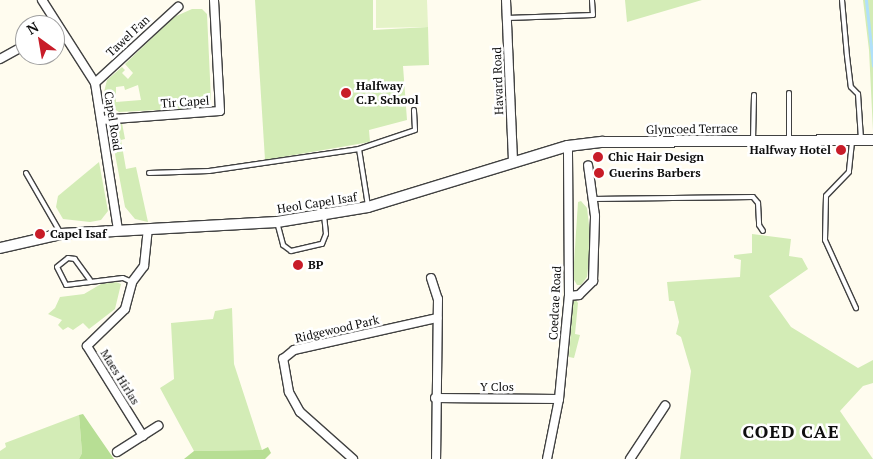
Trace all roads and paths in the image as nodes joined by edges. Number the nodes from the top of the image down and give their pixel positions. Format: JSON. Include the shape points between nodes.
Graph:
{"nodes":[{"id":1,"x":42,"y":0,"type":"edge"},
{"id":2,"x":214,"y":0,"type":"edge"},
{"id":3,"x":506,"y":0,"type":"edge"},
{"id":4,"x":592,"y":0,"type":"edge"},
{"id":5,"x":842,"y":0,"type":"edge"},
{"id":6,"x":178,"y":7,"type":"dead end"},
{"id":7,"x":51,"y":15,"type":"edge"},
{"id":8,"x":507,"y":18,"type":"junction"},
{"id":9,"x":65,"y":38,"type":"edge"},
{"id":10,"x":15,"y":51,"type":"edge"},
{"id":11,"x":0,"y":59,"type":"edge"},
{"id":12,"x":95,"y":83,"type":"junction"},
{"id":13,"x":789,"y":93,"type":"dead end"},
{"id":14,"x":754,"y":95,"type":"dead end"},
{"id":15,"x":414,"y":110,"type":"dead end"},
{"id":16,"x":102,"y":120,"type":"junction"},
{"id":17,"x":789,"y":140,"type":"junction"},
{"id":18,"x":857,"y":140,"type":"junction"},
{"id":19,"x":873,"y":140,"type":"edge"},
{"id":20,"x":753,"y":141,"type":"junction"},
{"id":21,"x":568,"y":146,"type":"junction"},
{"id":22,"x":359,"y":149,"type":"junction"},
{"id":23,"x":513,"y":162,"type":"junction"},
{"id":24,"x":588,"y":165,"type":"dead end"},
{"id":25,"x":26,"y":173,"type":"dead end"},
{"id":26,"x":149,"y":173,"type":"dead end"},
{"id":27,"x":584,"y":199,"type":"dead end"},
{"id":28,"x":593,"y":199,"type":"junction"},
{"id":29,"x":368,"y":207,"type":"junction"},
{"id":30,"x":324,"y":215,"type":"junction"},
{"id":31,"x":277,"y":222,"type":"junction"},
{"id":32,"x":148,"y":229,"type":"junction"},
{"id":33,"x":118,"y":230,"type":"junction"},
{"id":34,"x":763,"y":231,"type":"dead end"},
{"id":35,"x":61,"y":234,"type":"junction"},
{"id":36,"x":0,"y":248,"type":"edge"},
{"id":37,"x":431,"y":278,"type":"dead end"},
{"id":38,"x":90,"y":280,"type":"junction"},
{"id":39,"x":132,"y":282,"type":"junction"},
{"id":40,"x":569,"y":296,"type":"junction"},
{"id":41,"x":856,"y":308,"type":"dead end"},
{"id":42,"x":437,"y":318,"type":"junction"},
{"id":43,"x":435,"y":398,"type":"junction"},
{"id":44,"x":559,"y":399,"type":"junction"},
{"id":45,"x":665,"y":406,"type":"dead end"},
{"id":46,"x":158,"y":426,"type":"dead end"},
{"id":47,"x":143,"y":436,"type":"junction"},
{"id":48,"x":117,"y":452,"type":"dead end"},
{"id":49,"x":353,"y":459,"type":"edge"},
{"id":50,"x":436,"y":459,"type":"edge"},
{"id":51,"x":547,"y":459,"type":"edge"},
{"id":52,"x":630,"y":459,"type":"edge"}],
"edges":[{"from":1,"to":7,"type":"street","name":"Capel Road"},
{"from":2,"to":16,"type":"street","name":"Tir Capel","via":[[220,111]]},
{"from":3,"to":8,"type":"street","name":"Havard Road"},
{"from":4,"to":8,"type":"lane","via":[[593,15]]},
{"from":5,"to":18,"type":"lane","via":[[851,87],[858,94]]},
{"from":6,"to":12,"type":"street","name":"Tawel Fan"},
{"from":8,"to":23,"type":"street","name":"Havard Road"},
{"from":9,"to":12,"type":"street","name":"Capel Road"},
{"from":10,"to":11,"type":"street"},
{"from":12,"to":16,"type":"street","name":"Capel Road"},
{"from":13,"to":17,"type":"lane"},
{"from":14,"to":20,"type":"lane"},
{"from":15,"to":22,"type":"lane","via":[[415,130]]},
{"from":16,"to":33,"type":"street","name":"Capel Road"},
{"from":17,"to":18,"type":"street","name":"Glyncoed Terrace"},
{"from":17,"to":20,"type":"street","name":"Glyncoed Terrace"},
{"from":18,"to":19,"type":"street","name":"Glyncoed Terrace"},
{"from":18,"to":41,"type":"lane","via":[[850,172],[826,196],[825,240]]},
{"from":20,"to":21,"type":"street","name":"Glyncoed Terrace","via":[[603,142]]},
{"from":21,"to":23,"type":"street","name":"Glyncoed Terrace"},
{"from":21,"to":40,"type":"street","name":"Coedcae Road"},
{"from":22,"to":26,"type":"lane","via":[[209,170]]},
{"from":22,"to":29,"type":"lane"},
{"from":23,"to":29,"type":"street","name":"Heol Capel Isaf"},
{"from":24,"to":28,"type":"street"},
{"from":25,"to":35,"type":"lane"},
{"from":27,"to":28,"type":"street"},
{"from":28,"to":34,"type":"lane","via":[[753,197],[758,203],[759,224]]},
{"from":28,"to":40,"type":"street","via":[[596,253],[593,281],[579,295]]},
{"from":29,"to":30,"type":"street","name":"Heol Capel Isaf"},
{"from":30,"to":31,"type":"street","name":"Heol Capel Isaf"},
{"from":30,"to":31,"type":"lane","via":[[326,234],[322,244],[291,251],[283,245]]},
{"from":31,"to":32,"type":"street","name":"Heol Capel Isaf"},
{"from":32,"to":33,"type":"street","name":"Heol Capel Isaf"},
{"from":32,"to":39,"type":"street","name":"Maes Hirlas","via":[[144,266]]},
{"from":33,"to":35,"type":"street","name":"Heol Capel Isaf"},
{"from":35,"to":36,"type":"street","name":"Heol Capel Isaf"},
{"from":37,"to":42,"type":"street","via":[[438,299]]},
{"from":38,"to":38,"type":"lane","via":[[66,285],[57,267],[68,258],[75,259]]},
{"from":38,"to":39,"type":"lane","via":[[124,278]]},
{"from":39,"to":47,"type":"street","name":"Maes Hirlas","via":[[125,309],[87,346]]},
{"from":40,"to":44,"type":"street","name":"Coedcae Road"},
{"from":42,"to":43,"type":"street"},
{"from":42,"to":49,"type":"street","name":"Ridgewood Park","via":[[294,350],[283,359],[289,392],[297,407]]},
{"from":43,"to":44,"type":"street","name":"Y Clos"},
{"from":43,"to":50,"type":"street"},
{"from":44,"to":51,"type":"street","name":"Coedcae Road"},
{"from":45,"to":52,"type":"street"},
{"from":46,"to":47,"type":"street"},
{"from":47,"to":48,"type":"street"}]}
